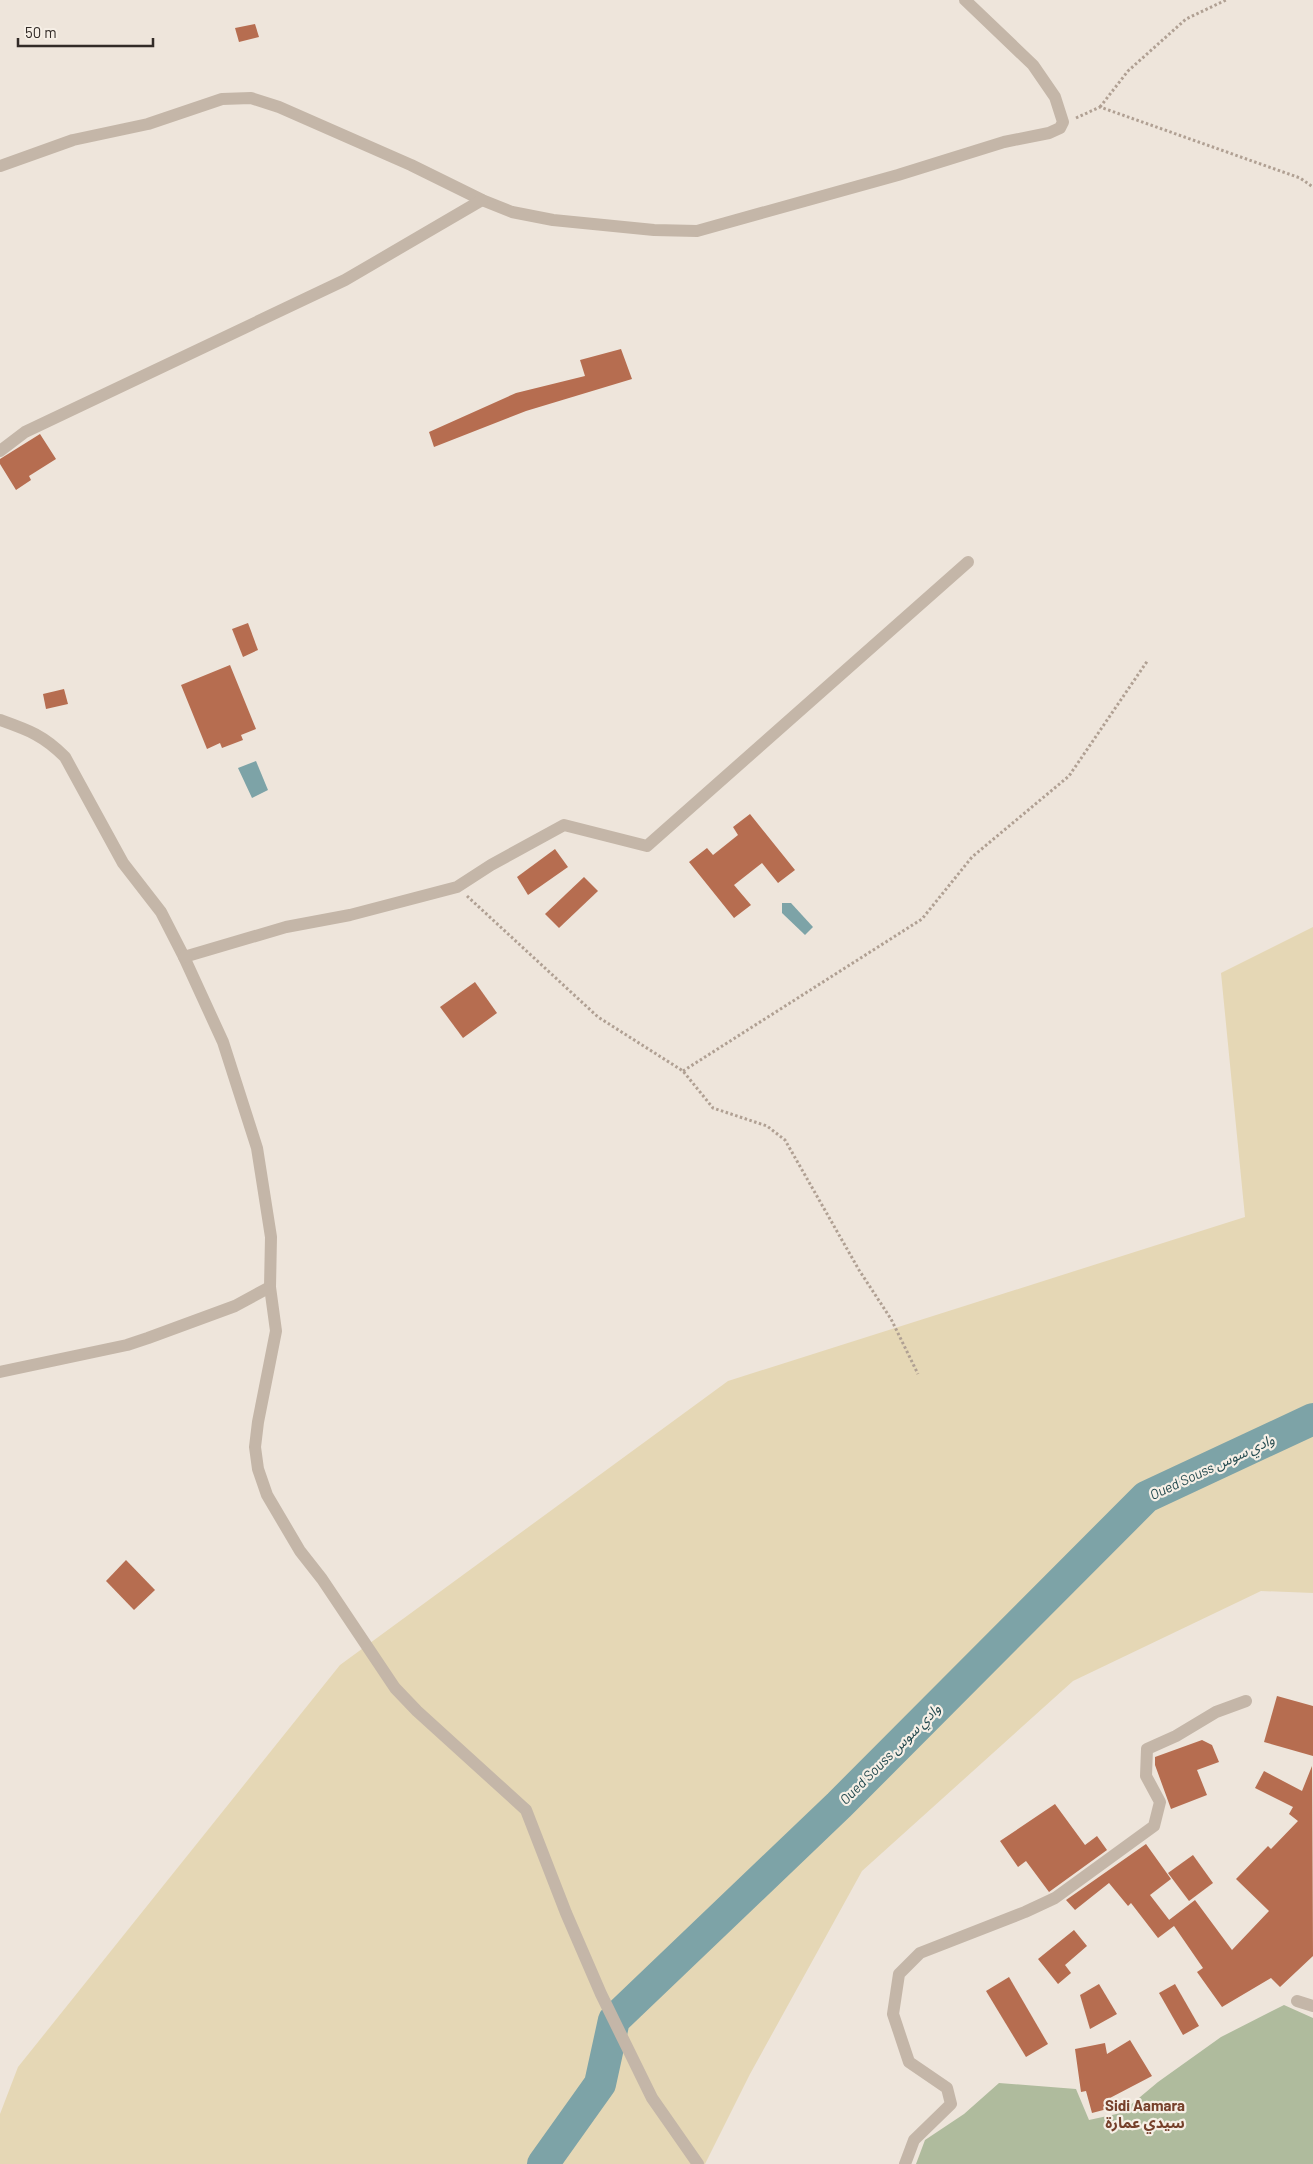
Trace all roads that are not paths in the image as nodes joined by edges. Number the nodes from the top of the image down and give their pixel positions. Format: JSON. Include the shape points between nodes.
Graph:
{"nodes":[{"id":1,"x":965,"y":0,"type":"edge"},
{"id":2,"x":0,"y":166,"type":"edge"},
{"id":3,"x":482,"y":200,"type":"junction"},
{"id":4,"x":0,"y":450,"type":"edge"},
{"id":5,"x":968,"y":562,"type":"dead end"},
{"id":6,"x":0,"y":720,"type":"edge"},
{"id":7,"x":184,"y":957,"type":"junction"},
{"id":8,"x":270,"y":1287,"type":"junction"},
{"id":9,"x":0,"y":1372,"type":"edge"},
{"id":10,"x":1246,"y":1701,"type":"dead end"},
{"id":11,"x":1297,"y":2001,"type":"dead end"},
{"id":12,"x":1313,"y":2006,"type":"edge"},
{"id":13,"x":698,"y":2164,"type":"edge"},
{"id":14,"x":905,"y":2164,"type":"edge"}],
"edges":[{"from":1,"to":3,"type":"street","via":[[1033,65],[1055,97],[1062,124],[1060,128],[697,231],[553,220],[512,212]]},
{"from":2,"to":3,"type":"street","via":[[73,140],[148,124],[222,99],[251,98],[279,107],[411,165]]},
{"from":3,"to":4,"type":"street","via":[[345,280],[25,432]]},
{"from":5,"to":7,"type":"street","via":[[647,846],[564,824],[457,888],[350,915],[286,927]]},
{"from":6,"to":7,"type":"street","via":[[37,733],[65,757],[124,863],[161,912]]},
{"from":7,"to":8,"type":"street","via":[[223,1042],[257,1148],[271,1237]]},
{"from":8,"to":9,"type":"street","via":[[235,1306],[141,1341]]},
{"from":8,"to":13,"type":"street","via":[[276,1331],[255,1447],[267,1495],[300,1551],[395,1688],[526,1810],[601,1994],[652,2098]]},
{"from":10,"to":14,"type":"street","via":[[1216,1712],[1147,1749],[1146,1776],[1160,1802],[1154,1826],[1055,1898],[920,1953],[899,1974],[892,2014],[909,2062],[947,2088],[951,2104],[914,2140]]},
{"from":11,"to":12,"type":"street"}]}
